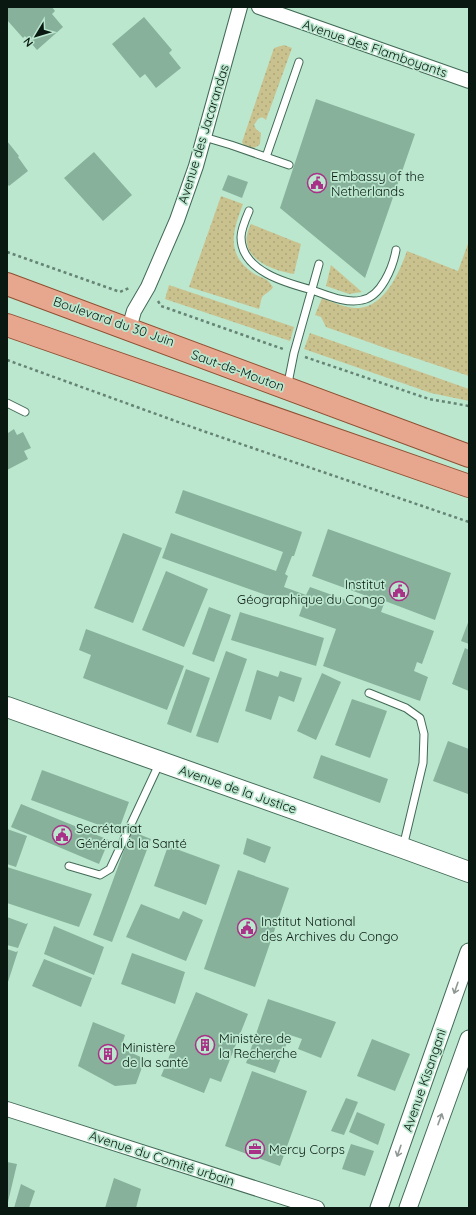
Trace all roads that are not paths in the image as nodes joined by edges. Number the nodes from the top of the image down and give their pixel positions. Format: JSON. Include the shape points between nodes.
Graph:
{"nodes":[{"id":1,"x":240,"y":7,"type":"edge"},
{"id":2,"x":259,"y":7,"type":"edge"},
{"id":3,"x":299,"y":62,"type":"dead end"},
{"id":4,"x":469,"y":81,"type":"edge"},
{"id":5,"x":204,"y":137,"type":"junction"},
{"id":6,"x":266,"y":157,"type":"junction"},
{"id":7,"x":289,"y":165,"type":"dead end"},
{"id":8,"x":249,"y":211,"type":"dead end"},
{"id":9,"x":396,"y":250,"type":"dead end"},
{"id":10,"x":319,"y":264,"type":"dead end"},
{"id":11,"x":7,"y":284,"type":"edge"},
{"id":12,"x":312,"y":290,"type":"junction"},
{"id":13,"x":7,"y":325,"type":"edge"},
{"id":14,"x":130,"y":325,"type":"junction"},
{"id":15,"x":288,"y":383,"type":"junction"},
{"id":16,"x":7,"y":403,"type":"edge"},
{"id":17,"x":25,"y":412,"type":"dead end"},
{"id":18,"x":469,"y":450,"type":"edge"},
{"id":19,"x":469,"y":456,"type":"edge"},
{"id":20,"x":469,"y":479,"type":"edge"},
{"id":21,"x":469,"y":486,"type":"edge"},
{"id":22,"x":369,"y":693,"type":"dead end"},
{"id":23,"x":8,"y":711,"type":"edge"},
{"id":24,"x":160,"y":761,"type":"junction"},
{"id":25,"x":403,"y":848,"type":"junction"},
{"id":26,"x":69,"y":866,"type":"dead end"},
{"id":27,"x":469,"y":872,"type":"edge"},
{"id":28,"x":469,"y":952,"type":"edge"},
{"id":29,"x":469,"y":1039,"type":"edge"},
{"id":30,"x":7,"y":1109,"type":"edge"},
{"id":31,"x":317,"y":1208,"type":"edge"},
{"id":32,"x":378,"y":1208,"type":"edge"},
{"id":33,"x":408,"y":1208,"type":"edge"}],
"edges":[{"from":1,"to":5,"type":"street","name":"Avenue des Jacarandas"},
{"from":2,"to":4,"type":"street","name":"Avenue des Flamboyants"},
{"from":3,"to":6,"type":"lane"},
{"from":5,"to":6,"type":"lane"},
{"from":5,"to":14,"type":"street","name":"Avenue des Jacarandas","via":[[177,220],[148,287],[134,311]]},
{"from":6,"to":7,"type":"lane"},
{"from":8,"to":12,"type":"lane","via":[[241,237],[252,264],[274,278]]},
{"from":9,"to":12,"type":"lane","via":[[389,273],[377,292],[363,300],[353,301]]},
{"from":10,"to":12,"type":"lane"},
{"from":11,"to":14,"type":"main road","name":"Boulevard du 30 Juin"},
{"from":11,"to":19,"type":"main road","name":"Saut-de-Mouton"},
{"from":12,"to":15,"type":"lane"},
{"from":13,"to":20,"type":"main road"},
{"from":13,"to":21,"type":"main road"},
{"from":14,"to":15,"type":"main road","name":"Boulevard du 30 Juin"},
{"from":15,"to":18,"type":"main road","name":"Boulevard du 30 Juin"},
{"from":16,"to":17,"type":"lane"},
{"from":22,"to":25,"type":"lane","via":[[406,708],[420,718],[424,734],[423,763]]},
{"from":23,"to":24,"type":"main road","name":"Avenue de la Justice"},
{"from":24,"to":25,"type":"main road","name":"Avenue de la Justice"},
{"from":24,"to":26,"type":"lane","via":[[110,869],[100,875]]},
{"from":25,"to":27,"type":"main road","name":"Avenue de la Justice"},
{"from":28,"to":32,"type":"street","name":"Avenue Kisangani","one_way":true},
{"from":33,"to":29,"type":"street","one_way":true},
{"from":30,"to":31,"type":"street","name":"Avenue du Comité urbain"}]}
